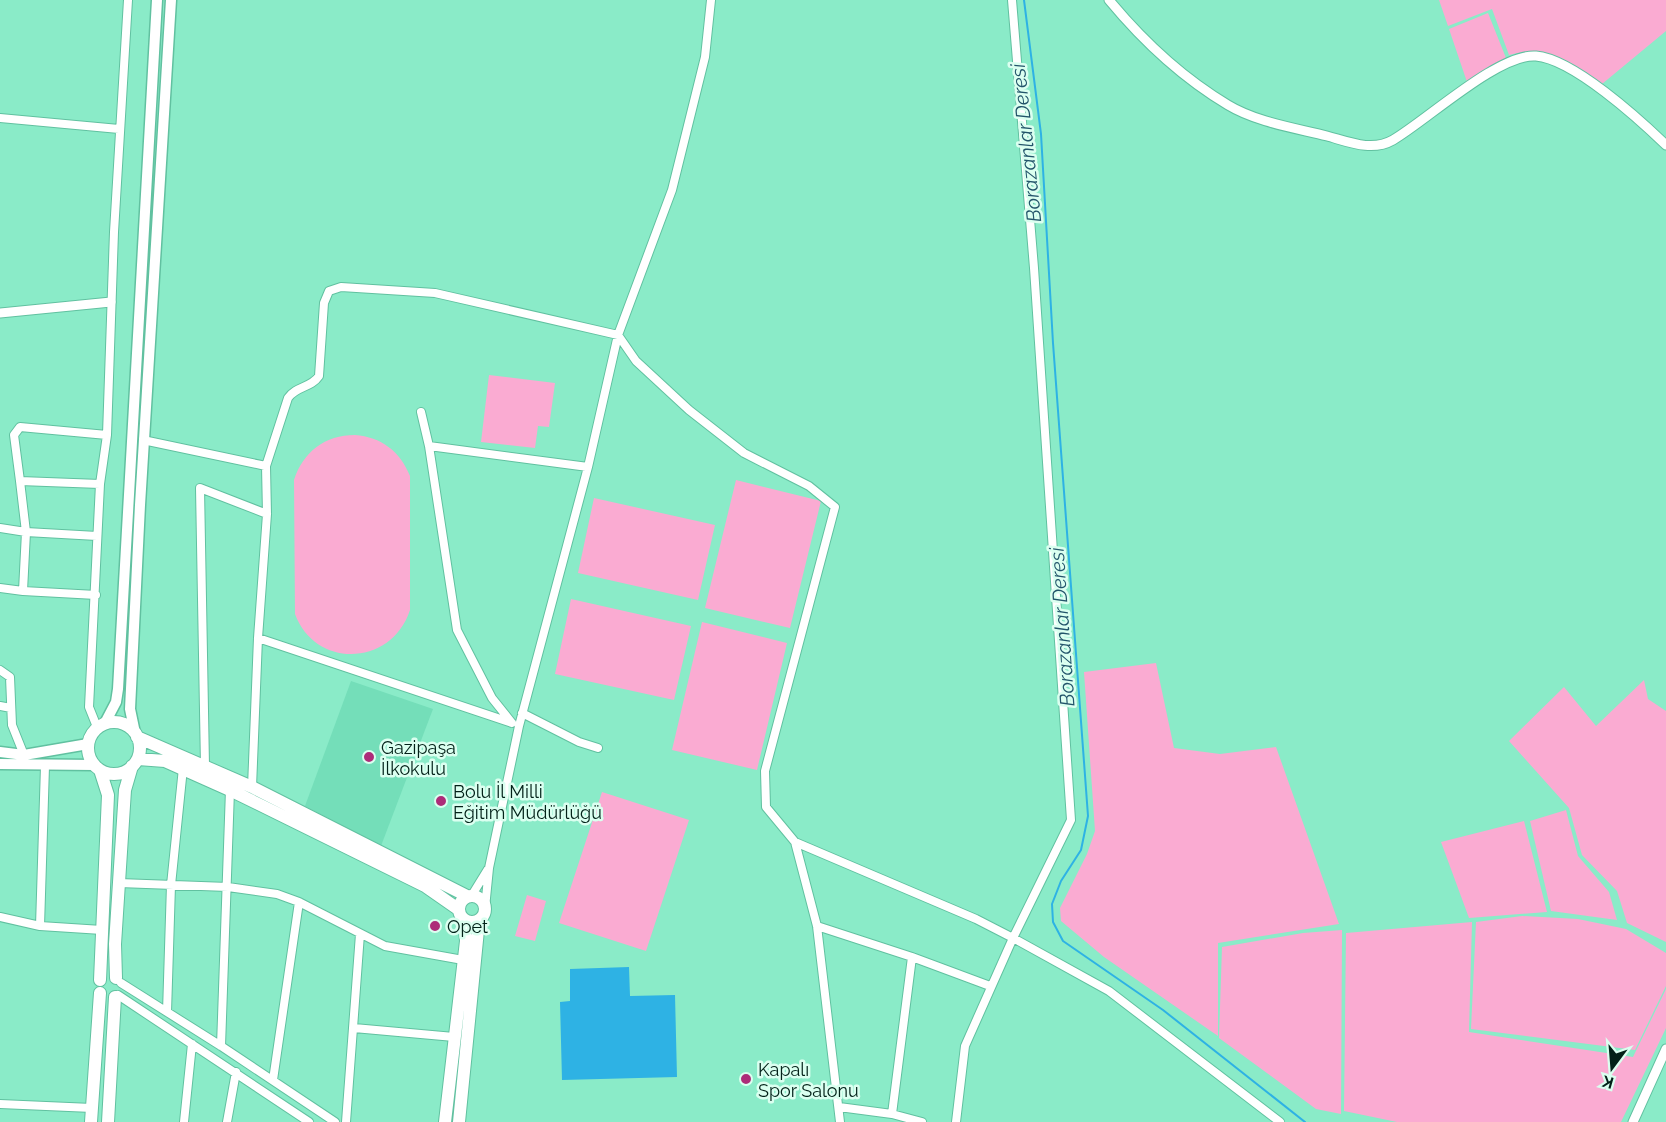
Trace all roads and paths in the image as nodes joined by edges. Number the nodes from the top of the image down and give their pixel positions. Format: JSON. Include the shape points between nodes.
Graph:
{"nodes":[{"id":1,"x":128,"y":0,"type":"edge"},
{"id":2,"x":157,"y":0,"type":"edge"},
{"id":3,"x":171,"y":0,"type":"edge"},
{"id":4,"x":711,"y":0,"type":"edge"},
{"id":5,"x":1012,"y":0,"type":"edge"},
{"id":6,"x":1109,"y":0,"type":"edge"},
{"id":7,"x":0,"y":118,"type":"edge"},
{"id":8,"x":119,"y":129,"type":"junction"},
{"id":9,"x":1666,"y":145,"type":"edge"},
{"id":10,"x":111,"y":302,"type":"junction"},
{"id":11,"x":0,"y":313,"type":"edge"},
{"id":12,"x":618,"y":335,"type":"junction"},
{"id":13,"x":421,"y":412,"type":"dead end"},
{"id":14,"x":107,"y":435,"type":"junction"},
{"id":15,"x":143,"y":440,"type":"junction"},
{"id":16,"x":429,"y":446,"type":"junction"},
{"id":17,"x":266,"y":466,"type":"junction"},
{"id":18,"x":588,"y":467,"type":"junction"},
{"id":19,"x":20,"y":481,"type":"junction"},
{"id":20,"x":100,"y":484,"type":"junction"},
{"id":21,"x":267,"y":514,"type":"junction"},
{"id":22,"x":0,"y":528,"type":"edge"},
{"id":23,"x":26,"y":532,"type":"junction"},
{"id":24,"x":97,"y":536,"type":"junction"},
{"id":25,"x":0,"y":588,"type":"edge"},
{"id":26,"x":23,"y":591,"type":"junction"},
{"id":27,"x":96,"y":595,"type":"junction"},
{"id":28,"x":258,"y":638,"type":"junction"},
{"id":29,"x":0,"y":670,"type":"edge"},
{"id":30,"x":0,"y":706,"type":"edge"},
{"id":31,"x":11,"y":708,"type":"junction"},
{"id":32,"x":522,"y":713,"type":"junction"},
{"id":33,"x":101,"y":725,"type":"junction"},
{"id":34,"x":515,"y":725,"type":"junction"},
{"id":35,"x":136,"y":735,"type":"junction"},
{"id":36,"x":88,"y":744,"type":"junction"},
{"id":37,"x":598,"y":748,"type":"dead end"},
{"id":38,"x":0,"y":752,"type":"edge"},
{"id":39,"x":24,"y":755,"type":"junction"},
{"id":40,"x":135,"y":763,"type":"junction"},
{"id":41,"x":0,"y":764,"type":"edge"},
{"id":42,"x":45,"y":766,"type":"junction"},
{"id":43,"x":205,"y":766,"type":"junction"},
{"id":44,"x":97,"y":767,"type":"junction"},
{"id":45,"x":183,"y":768,"type":"junction"},
{"id":46,"x":252,"y":787,"type":"junction"},
{"id":47,"x":230,"y":790,"type":"junction"},
{"id":48,"x":795,"y":842,"type":"junction"},
{"id":49,"x":489,"y":868,"type":"junction"},
{"id":50,"x":119,"y":883,"type":"junction"},
{"id":51,"x":171,"y":885,"type":"junction"},
{"id":52,"x":228,"y":887,"type":"junction"},
{"id":53,"x":469,"y":896,"type":"junction"},
{"id":54,"x":299,"y":902,"type":"junction"},
{"id":55,"x":485,"y":908,"type":"junction"},
{"id":56,"x":461,"y":914,"type":"junction"},
{"id":57,"x":0,"y":917,"type":"edge"},
{"id":58,"x":479,"y":920,"type":"junction"},
{"id":59,"x":40,"y":926,"type":"junction"},
{"id":60,"x":817,"y":926,"type":"junction"},
{"id":61,"x":102,"y":930,"type":"junction"},
{"id":62,"x":360,"y":934,"type":"junction"},
{"id":63,"x":1013,"y":938,"type":"junction"},
{"id":64,"x":912,"y":957,"type":"junction"},
{"id":65,"x":464,"y":960,"type":"junction"},
{"id":66,"x":100,"y":980,"type":"junction"},
{"id":67,"x":990,"y":986,"type":"junction"},
{"id":68,"x":117,"y":988,"type":"junction"},
{"id":69,"x":100,"y":993,"type":"junction"},
{"id":70,"x":167,"y":1012,"type":"junction"},
{"id":71,"x":354,"y":1028,"type":"junction"},
{"id":72,"x":454,"y":1037,"type":"junction"},
{"id":73,"x":192,"y":1044,"type":"junction"},
{"id":74,"x":221,"y":1046,"type":"junction"},
{"id":75,"x":1666,"y":1049,"type":"edge"},
{"id":76,"x":236,"y":1072,"type":"junction"},
{"id":77,"x":273,"y":1080,"type":"junction"},
{"id":78,"x":0,"y":1104,"type":"edge"},
{"id":79,"x":839,"y":1107,"type":"junction"},
{"id":80,"x":92,"y":1108,"type":"junction"},
{"id":81,"x":892,"y":1114,"type":"junction"},
{"id":82,"x":92,"y":1122,"type":"edge"},
{"id":83,"x":108,"y":1122,"type":"edge"},
{"id":84,"x":184,"y":1122,"type":"edge"},
{"id":85,"x":226,"y":1122,"type":"edge"},
{"id":86,"x":309,"y":1122,"type":"edge"},
{"id":87,"x":335,"y":1122,"type":"edge"},
{"id":88,"x":346,"y":1122,"type":"edge"},
{"id":89,"x":446,"y":1122,"type":"edge"},
{"id":90,"x":459,"y":1122,"type":"edge"},
{"id":91,"x":840,"y":1122,"type":"edge"},
{"id":92,"x":922,"y":1122,"type":"edge"},
{"id":93,"x":956,"y":1122,"type":"edge"},
{"id":94,"x":1280,"y":1122,"type":"edge"},
{"id":95,"x":1633,"y":1122,"type":"edge"}],
"edges":[{"from":1,"to":8,"type":"street"},
{"from":2,"to":33,"type":"main road","via":[[118,689],[116,702]]},
{"from":3,"to":15,"type":"main road"},
{"from":4,"to":12,"type":"street","via":[[705,57],[672,190]]},
{"from":5,"to":63,"type":"street","via":[[1071,820]]},
{"from":6,"to":9,"type":"street","via":[[1151,48],[1229,105],[1312,133],[1378,146],[1394,140],[1444,103],[1516,59],[1534,56],[1556,60],[1601,90]]},
{"from":7,"to":8,"type":"street"},
{"from":8,"to":10,"type":"street"},
{"from":10,"to":11,"type":"street"},
{"from":10,"to":14,"type":"street"},
{"from":12,"to":17,"type":"street","via":[[435,293],[333,288],[324,303],[319,376],[315,382],[294,390],[288,398]]},
{"from":12,"to":18,"type":"street"},
{"from":12,"to":48,"type":"street","via":[[636,361],[689,410],[744,453],[809,486],[835,507],[765,771],[766,807]]},
{"from":13,"to":16,"type":"street"},
{"from":14,"to":19,"type":"street","via":[[20,427],[14,435]]},
{"from":14,"to":20,"type":"street"},
{"from":15,"to":17,"type":"street"},
{"from":15,"to":35,"type":"main road","via":[[130,710]]},
{"from":16,"to":18,"type":"street"},
{"from":16,"to":34,"type":"street","via":[[457,630],[492,698]]},
{"from":17,"to":21,"type":"street"},
{"from":18,"to":32,"type":"street"},
{"from":19,"to":20,"type":"street"},
{"from":19,"to":23,"type":"street"},
{"from":20,"to":24,"type":"street"},
{"from":21,"to":28,"type":"street"},
{"from":21,"to":43,"type":"street","via":[[200,488]]},
{"from":22,"to":23,"type":"street"},
{"from":23,"to":24,"type":"street"},
{"from":23,"to":26,"type":"street"},
{"from":24,"to":27,"type":"street"},
{"from":25,"to":26,"type":"street"},
{"from":26,"to":27,"type":"street"},
{"from":27,"to":33,"type":"street","via":[[89,707]]},
{"from":28,"to":34,"type":"street"},
{"from":28,"to":46,"type":"street"},
{"from":29,"to":31,"type":"street","via":[[10,677]]},
{"from":30,"to":31,"type":"street"},
{"from":31,"to":39,"type":"street","via":[[12,725]]},
{"from":32,"to":34,"type":"street"},
{"from":32,"to":37,"type":"street"},
{"from":33,"to":35,"type":"main road","via":[[121,723]]},
{"from":33,"to":36,"type":"main road"},
{"from":34,"to":49,"type":"street"},
{"from":35,"to":40,"type":"main road","via":[[140,750]]},
{"from":35,"to":43,"type":"main road"},
{"from":36,"to":39,"type":"main road"},
{"from":36,"to":44,"type":"main road","via":[[90,758]]},
{"from":38,"to":39,"type":"main road"},
{"from":40,"to":44,"type":"main road","via":[[116,774]]},
{"from":40,"to":45,"type":"main road","via":[[154,759]]},
{"from":40,"to":50,"type":"main road","via":[[125,790]]},
{"from":41,"to":42,"type":"main road"},
{"from":42,"to":44,"type":"main road"},
{"from":42,"to":59,"type":"street"},
{"from":43,"to":46,"type":"main road"},
{"from":44,"to":61,"type":"main road","via":[[108,795]]},
{"from":45,"to":47,"type":"main road"},
{"from":45,"to":51,"type":"street"},
{"from":46,"to":53,"type":"main road"},
{"from":47,"to":52,"type":"street"},
{"from":47,"to":56,"type":"main road","via":[[425,886]]},
{"from":48,"to":60,"type":"street"},
{"from":48,"to":63,"type":"street","via":[[976,918]]},
{"from":49,"to":53,"type":"street"},
{"from":49,"to":55,"type":"street"},
{"from":50,"to":51,"type":"street"},
{"from":50,"to":68,"type":"main road"},
{"from":51,"to":52,"type":"street"},
{"from":51,"to":70,"type":"street"},
{"from":52,"to":54,"type":"street","via":[[277,894]]},
{"from":52,"to":74,"type":"street"},
{"from":53,"to":55,"type":"main road","via":[[482,900]]},
{"from":53,"to":56,"type":"main road","via":[[460,902]]},
{"from":54,"to":62,"type":"street"},
{"from":54,"to":77,"type":"street"},
{"from":55,"to":58,"type":"main road"},
{"from":56,"to":58,"type":"main road","via":[[471,922]]},
{"from":56,"to":65,"type":"main road"},
{"from":57,"to":59,"type":"street"},
{"from":58,"to":90,"type":"main road"},
{"from":59,"to":61,"type":"street"},
{"from":60,"to":64,"type":"street"},
{"from":60,"to":79,"type":"street"},
{"from":61,"to":66,"type":"main road"},
{"from":62,"to":65,"type":"street","via":[[385,946]]},
{"from":62,"to":71,"type":"street"},
{"from":63,"to":67,"type":"street"},
{"from":63,"to":94,"type":"street","via":[[1110,991]]},
{"from":64,"to":67,"type":"street"},
{"from":64,"to":81,"type":"street"},
{"from":65,"to":72,"type":"main road"},
{"from":66,"to":68,"type":"main road","via":[[110,975]]},
{"from":66,"to":69,"type":"main road"},
{"from":67,"to":93,"type":"street","via":[[965,1046]]},
{"from":68,"to":69,"type":"main road","via":[[106,998]]},
{"from":68,"to":70,"type":"street"},
{"from":68,"to":73,"type":"street"},
{"from":68,"to":83,"type":"main road"},
{"from":69,"to":80,"type":"main road"},
{"from":70,"to":74,"type":"street"},
{"from":71,"to":72,"type":"street"},
{"from":71,"to":88,"type":"street"},
{"from":72,"to":89,"type":"main road"},
{"from":73,"to":76,"type":"street"},
{"from":73,"to":84,"type":"street"},
{"from":74,"to":77,"type":"street"},
{"from":75,"to":95,"type":"street"},
{"from":76,"to":85,"type":"street"},
{"from":76,"to":86,"type":"street"},
{"from":77,"to":87,"type":"street"},
{"from":78,"to":80,"type":"street"},
{"from":79,"to":81,"type":"street"},
{"from":79,"to":91,"type":"street"},
{"from":80,"to":82,"type":"main road"},
{"from":81,"to":92,"type":"street"}]}
